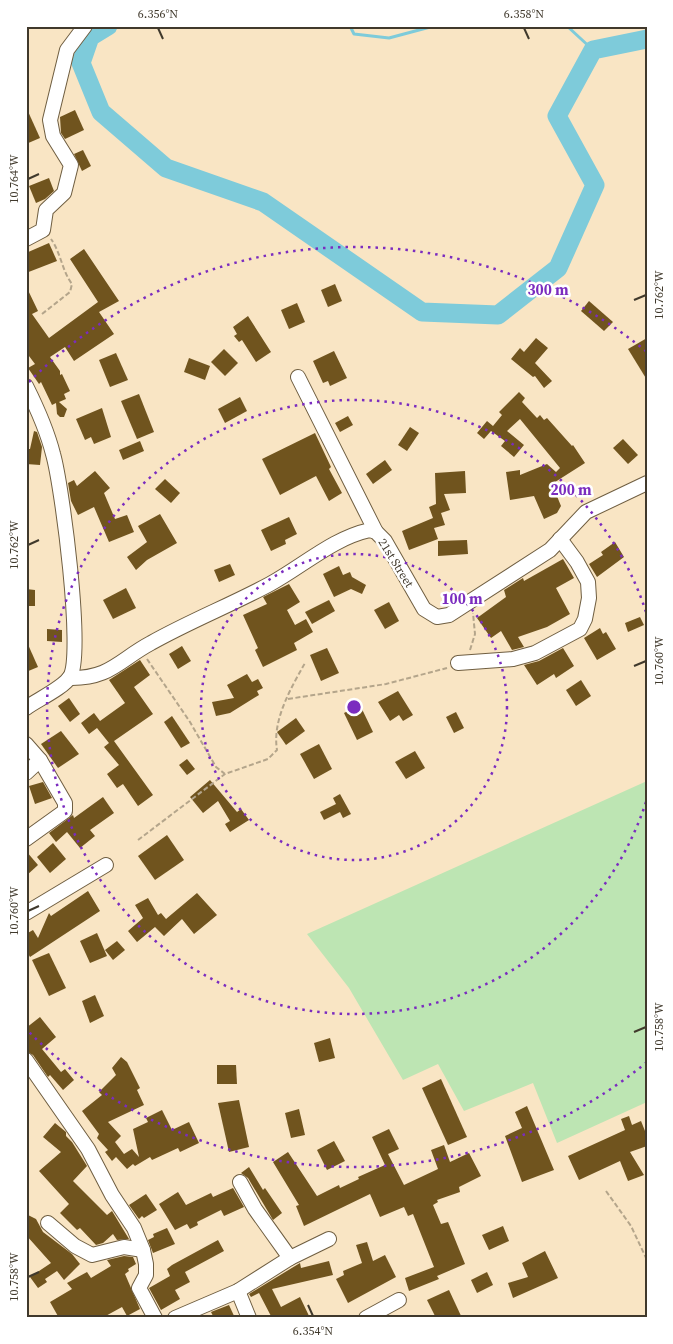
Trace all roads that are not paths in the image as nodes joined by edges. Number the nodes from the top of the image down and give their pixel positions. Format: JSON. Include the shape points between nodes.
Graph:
{"nodes":[{"id":1,"x":85,"y":26,"type":"edge"},
{"id":2,"x":26,"y":239,"type":"edge"},
{"id":3,"x":298,"y":377,"type":"dead end"},
{"id":4,"x":26,"y":386,"type":"edge"},
{"id":5,"x":647,"y":483,"type":"edge"},
{"id":6,"x":376,"y":532,"type":"junction"},
{"id":7,"x":560,"y":539,"type":"junction"},
{"id":8,"x":458,"y":663,"type":"road end"},
{"id":9,"x":69,"y":678,"type":"junction"},
{"id":10,"x":26,"y":708,"type":"edge"},
{"id":11,"x":26,"y":744,"type":"edge"},
{"id":12,"x":40,"y":760,"type":"junction"},
{"id":13,"x":26,"y":773,"type":"edge"},
{"id":14,"x":26,"y":839,"type":"edge"},
{"id":15,"x":106,"y":865,"type":"dead end"},
{"id":16,"x":26,"y":913,"type":"edge"},
{"id":17,"x":26,"y":1060,"type":"edge"},
{"id":18,"x":240,"y":1182,"type":"dead end"},
{"id":19,"x":48,"y":1223,"type":"dead end"},
{"id":20,"x":329,"y":1239,"type":"dead end"},
{"id":21,"x":143,"y":1250,"type":"junction"},
{"id":22,"x":290,"y":1258,"type":"junction"},
{"id":23,"x":238,"y":1291,"type":"junction"},
{"id":24,"x":399,"y":1300,"type":"dead end"},
{"id":25,"x":155,"y":1318,"type":"edge"},
{"id":26,"x":174,"y":1318,"type":"edge"},
{"id":27,"x":249,"y":1318,"type":"edge"},
{"id":28,"x":366,"y":1318,"type":"edge"}],
"edges":[{"from":1,"to":2,"type":"street","via":[[67,50],[50,120],[53,136],[71,165],[64,193],[46,210],[43,230]]},
{"from":3,"to":6,"type":"street"},
{"from":4,"to":9,"type":"street","via":[[41,415],[54,455],[70,562],[74,664]]},
{"from":5,"to":7,"type":"street","name":"21st Street","via":[[586,512]]},
{"from":6,"to":7,"type":"street","name":"21st Street","via":[[385,541],[424,609],[436,617],[449,615],[550,550]]},
{"from":6,"to":9,"type":"street","name":"21st Street","via":[[362,532],[329,546],[258,590],[140,648],[114,668],[92,678]]},
{"from":7,"to":8,"type":"street","via":[[588,582],[589,598],[580,630],[535,653],[513,660]]},
{"from":9,"to":10,"type":"street"},
{"from":11,"to":12,"type":"street"},
{"from":12,"to":13,"type":"street"},
{"from":12,"to":14,"type":"street","via":[[66,810]]},
{"from":15,"to":16,"type":"street"},
{"from":17,"to":21,"type":"street","via":[[88,1149],[134,1228]]},
{"from":18,"to":22,"type":"street"},
{"from":19,"to":21,"type":"street","via":[[75,1246],[92,1255],[124,1247]]},
{"from":20,"to":22,"type":"street"},
{"from":21,"to":25,"type":"street","via":[[146,1275],[139,1288]]},
{"from":22,"to":23,"type":"street"},
{"from":23,"to":26,"type":"street"},
{"from":23,"to":27,"type":"street"},
{"from":24,"to":28,"type":"street"}]}
